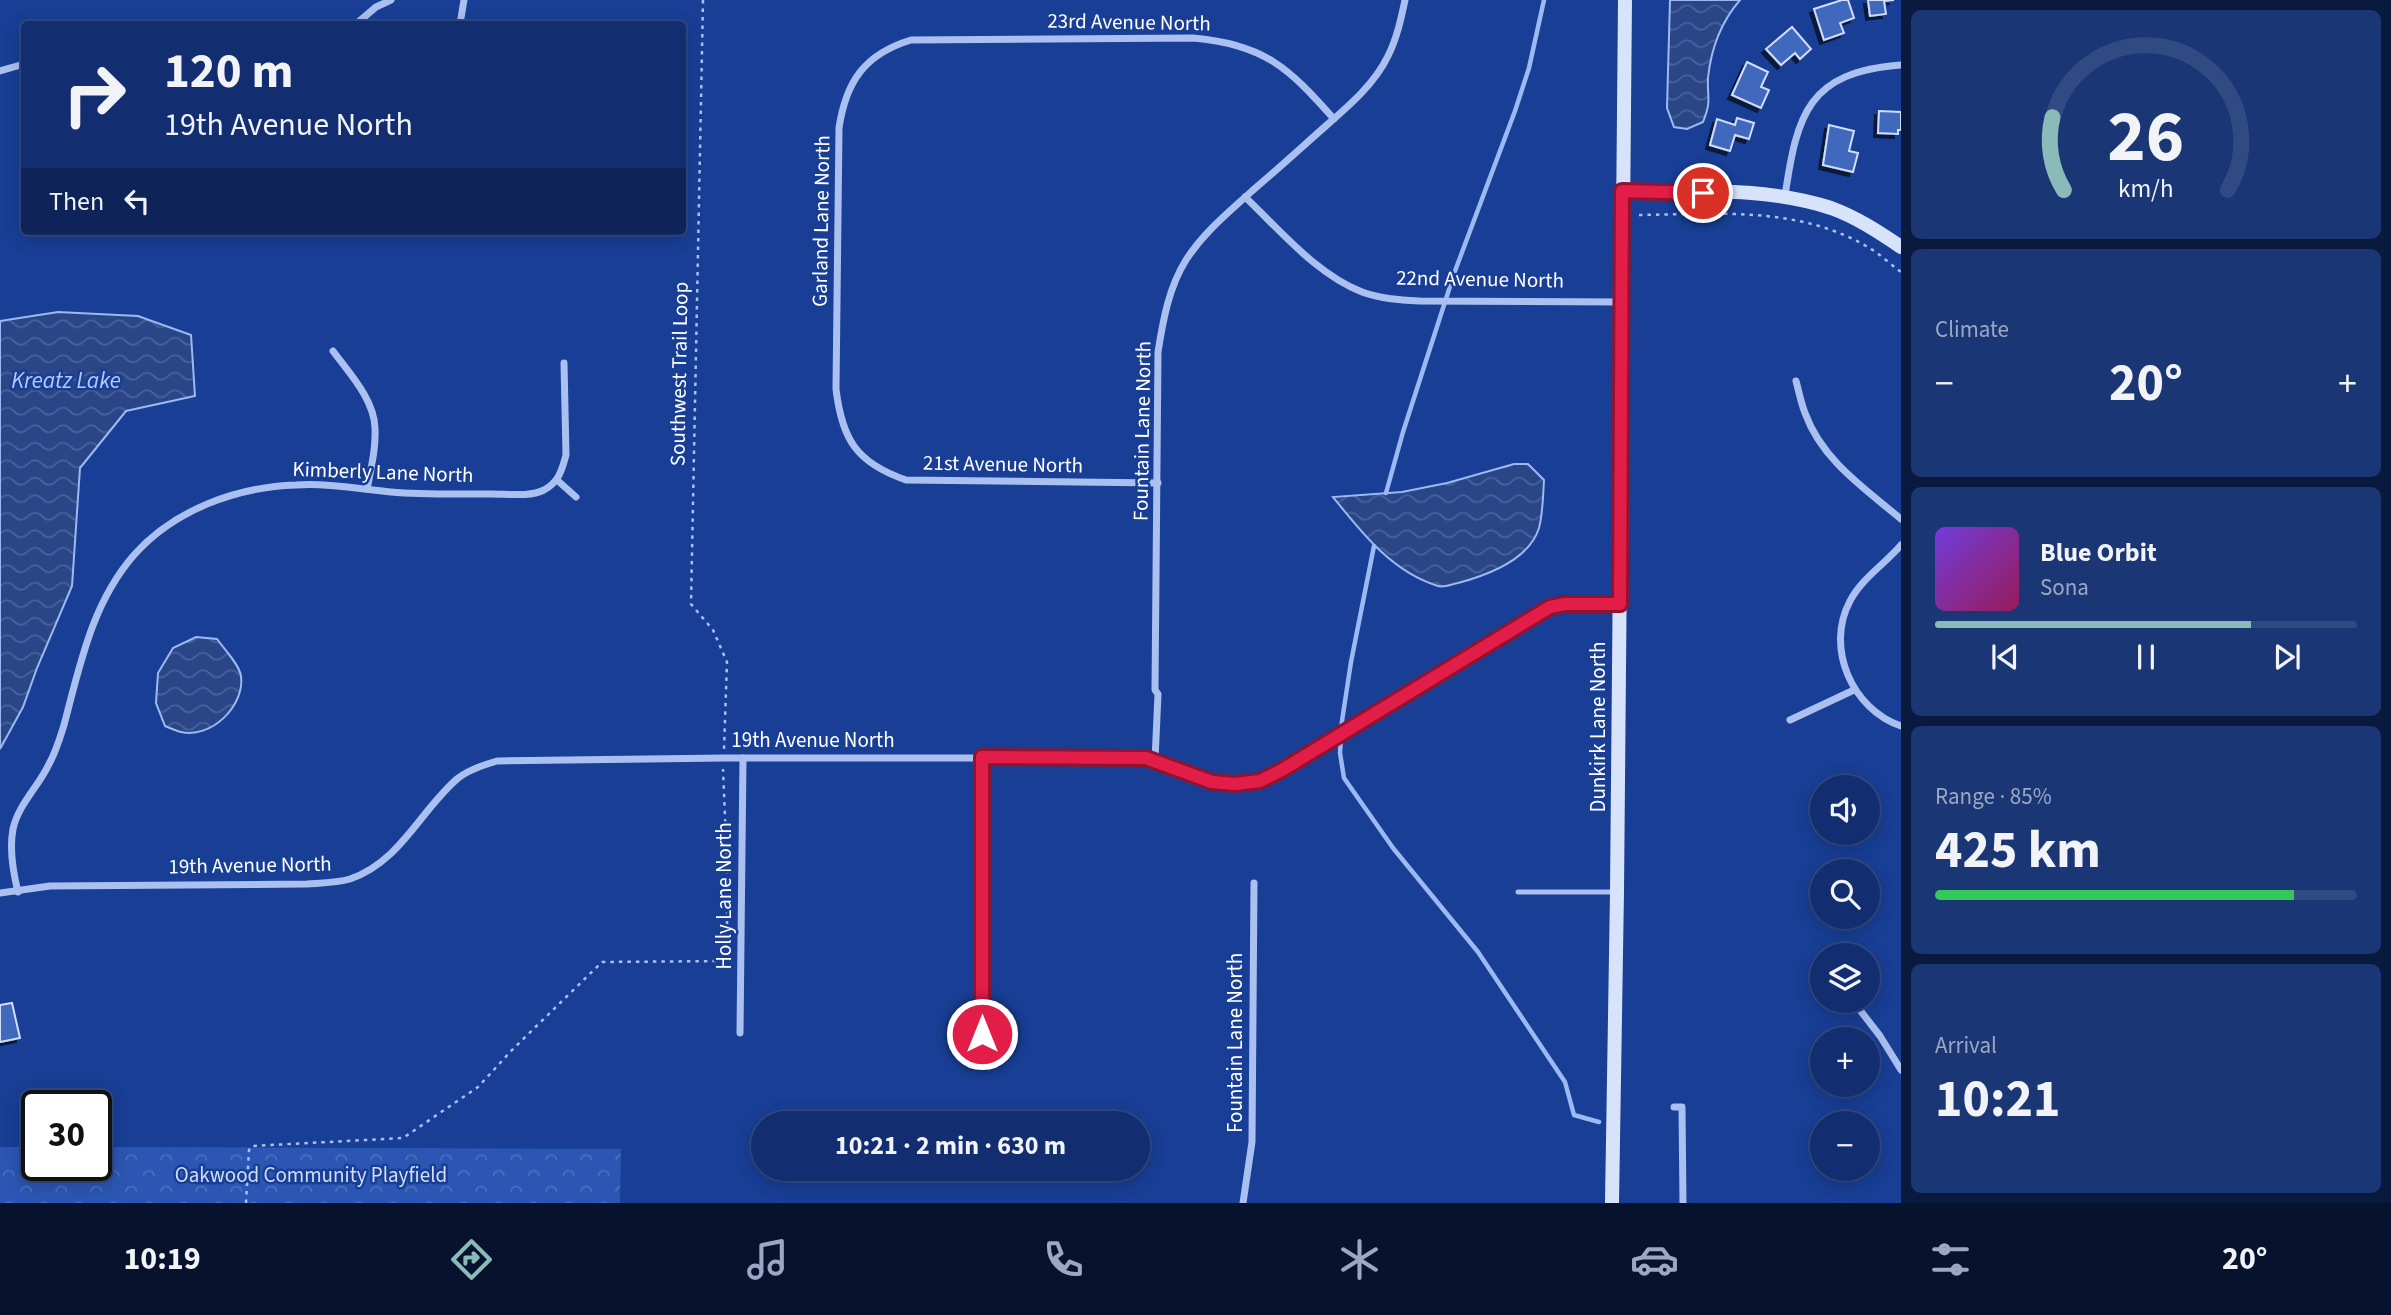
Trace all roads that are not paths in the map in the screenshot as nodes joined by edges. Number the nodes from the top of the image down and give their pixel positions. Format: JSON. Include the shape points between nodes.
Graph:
{"nodes":[{"id":1,"x":391,"y":0,"type":"edge"},
{"id":2,"x":464,"y":0,"type":"edge"},
{"id":3,"x":1405,"y":0,"type":"edge"},
{"id":4,"x":1625,"y":0,"type":"edge"},
{"id":5,"x":360,"y":21,"type":"edge"},
{"id":6,"x":460,"y":21,"type":"edge"},
{"id":7,"x":929,"y":38,"type":"joint"},
{"id":8,"x":21,"y":65,"type":"edge"},
{"id":9,"x":1901,"y":65,"type":"edge"},
{"id":10,"x":0,"y":71,"type":"edge"},
{"id":11,"x":1334,"y":119,"type":"junction"},
{"id":12,"x":1622,"y":191,"type":"junction"},
{"id":13,"x":1785,"y":196,"type":"junction"},
{"id":14,"x":1245,"y":197,"type":"junction"},
{"id":15,"x":1901,"y":247,"type":"edge"},
{"id":16,"x":1622,"y":302,"type":"junction"},
{"id":17,"x":332,"y":351,"type":"dead end"},
{"id":18,"x":564,"y":363,"type":"dead end"},
{"id":19,"x":1796,"y":381,"type":"dead end"},
{"id":20,"x":857,"y":452,"type":"joint"},
{"id":21,"x":557,"y":480,"type":"junction"},
{"id":22,"x":1158,"y":483,"type":"junction"},
{"id":23,"x":368,"y":489,"type":"junction"},
{"id":24,"x":576,"y":497,"type":"dead end"},
{"id":25,"x":1901,"y":519,"type":"edge"},
{"id":26,"x":1901,"y":545,"type":"edge"},
{"id":27,"x":1620,"y":604,"type":"junction"},
{"id":28,"x":1854,"y":690,"type":"junction"},
{"id":29,"x":1790,"y":720,"type":"dead end"},
{"id":30,"x":1901,"y":726,"type":"edge"},
{"id":31,"x":982,"y":757,"type":"junction"},
{"id":32,"x":743,"y":758,"type":"junction"},
{"id":33,"x":1155,"y":760,"type":"junction"},
{"id":34,"x":1254,"y":883,"type":"dead end"},
{"id":35,"x":18,"y":892,"type":"junction"},
{"id":36,"x":1518,"y":892,"type":"dead end"},
{"id":37,"x":1617,"y":892,"type":"junction"},
{"id":38,"x":0,"y":893,"type":"edge"},
{"id":39,"x":1862,"y":1013,"type":"edge"},
{"id":40,"x":740,"y":1033,"type":"dead end"},
{"id":41,"x":982,"y":1034,"type":"dead end"},
{"id":42,"x":1901,"y":1070,"type":"edge"},
{"id":43,"x":1674,"y":1107,"type":"dead end"},
{"id":44,"x":1243,"y":1203,"type":"edge"},
{"id":45,"x":1612,"y":1203,"type":"edge"},
{"id":46,"x":1683,"y":1203,"type":"edge"}],
"edges":[{"from":1,"to":5,"type":"street"},
{"from":2,"to":6,"type":"street"},
{"from":3,"to":11,"type":"street","via":[[1387,58],[1351,105]]},
{"from":4,"to":12,"type":"street","name":"Dunkirk Lane North"},
{"from":7,"to":11,"type":"street","name":"23rd Avenue North","via":[[1220,40],[1271,59],[1293,75]]},
{"from":7,"to":20,"type":"street","name":"Garland Lane North","via":[[893,45],[876,55],[849,85],[842,106],[836,389],[845,432]]},
{"from":8,"to":10,"type":"street"},
{"from":9,"to":13,"type":"street","via":[[1841,78],[1808,108],[1797,128]]},
{"from":11,"to":14,"type":"street","name":"Fountain Lane North"},
{"from":12,"to":13,"type":"street"},
{"from":12,"to":16,"type":"street","name":"Dunkirk Lane North"},
{"from":13,"to":15,"type":"street","via":[[1832,208]]},
{"from":14,"to":16,"type":"street","name":"22nd Avenue North","via":[[1313,261],[1362,292],[1401,300]]},
{"from":14,"to":22,"type":"street","name":"Fountain Lane North","via":[[1203,237],[1172,291],[1158,352]]},
{"from":16,"to":27,"type":"street","name":"Dunkirk Lane North"},
{"from":17,"to":23,"type":"street","via":[[362,391],[375,424]]},
{"from":18,"to":21,"type":"street","via":[[566,455]]},
{"from":19,"to":25,"type":"street","via":[[1805,413],[1826,452]]},
{"from":20,"to":22,"type":"street","name":"21st Avenue North","via":[[906,480]]},
{"from":21,"to":23,"type":"street","name":"Kimberly Lane North","via":[[543,491],[528,494],[444,495]]},
{"from":21,"to":24,"type":"street"},
{"from":22,"to":33,"type":"street","name":"Fountain Lane North"},
{"from":23,"to":35,"type":"street","name":"Kimberly Lane North","via":[[294,485],[214,500],[157,533],[134,555],[99,608],[61,737],[13,828]]},
{"from":26,"to":28,"type":"street","via":[[1861,584],[1849,603],[1841,647]]},
{"from":27,"to":33,"type":"street","name":"19th Avenue North","via":[[1550,607],[1260,781],[1212,782]]},
{"from":27,"to":37,"type":"street","name":"Dunkirk Lane North"},
{"from":28,"to":29,"type":"street"},
{"from":28,"to":30,"type":"street","via":[[1870,708]]},
{"from":31,"to":32,"type":"street","name":"19th Avenue North"},
{"from":31,"to":33,"type":"street","name":"19th Avenue North"},
{"from":31,"to":41,"type":"street"},
{"from":32,"to":35,"type":"street","name":"19th Avenue North","via":[[497,761],[477,767],[459,778],[386,859],[348,880],[50,886]]},
{"from":32,"to":40,"type":"street","name":"Holly Lane North"},
{"from":34,"to":44,"type":"street","name":"Fountain Lane North","via":[[1252,1142]]},
{"from":35,"to":38,"type":"street","name":"19th Avenue North"},
{"from":36,"to":37,"type":"lane"},
{"from":37,"to":45,"type":"street","name":"Dunkirk Lane North"},
{"from":39,"to":42,"type":"street"},
{"from":43,"to":46,"type":"street","via":[[1682,1107]]}]}
